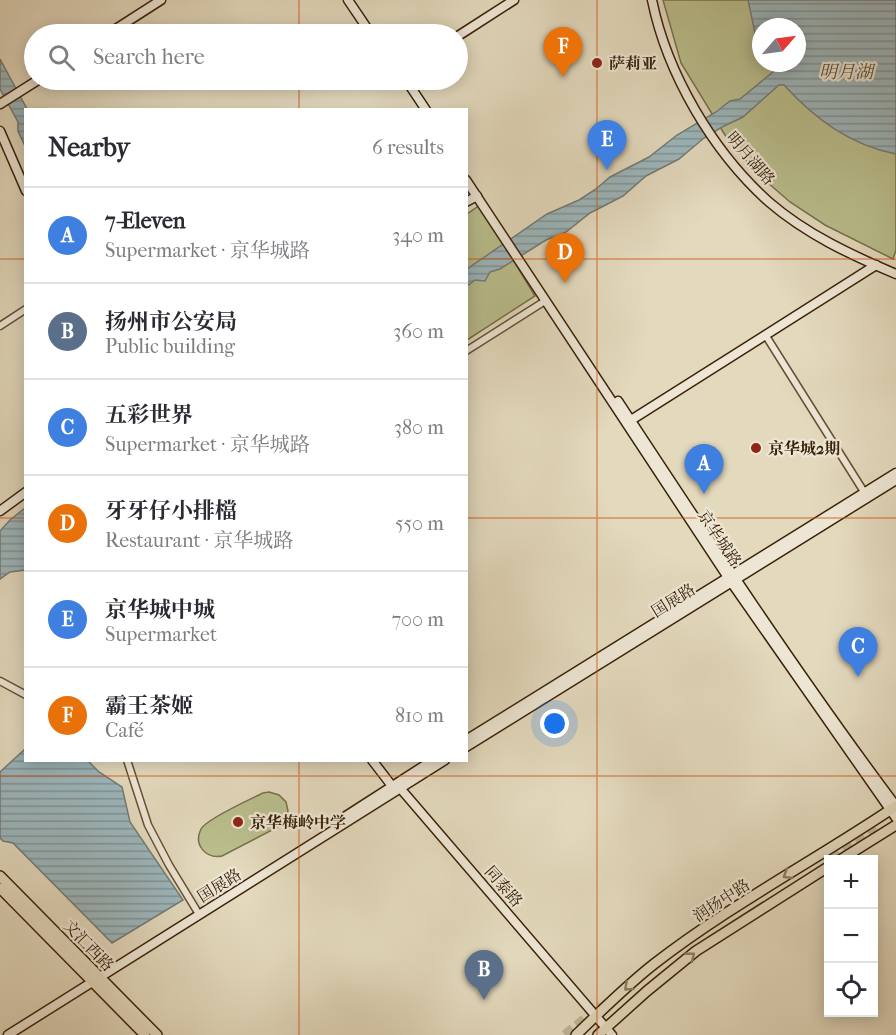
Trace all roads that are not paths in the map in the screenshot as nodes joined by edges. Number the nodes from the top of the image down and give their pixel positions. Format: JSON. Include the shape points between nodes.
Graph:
{"nodes":[{"id":1,"x":161,"y":0,"type":"edge"},
{"id":2,"x":348,"y":0,"type":"edge"},
{"id":3,"x":354,"y":0,"type":"edge"},
{"id":4,"x":514,"y":0,"type":"edge"},
{"id":5,"x":652,"y":0,"type":"edge"},
{"id":6,"x":124,"y":24,"type":"edge"},
{"id":7,"x":364,"y":24,"type":"edge"},
{"id":8,"x":370,"y":24,"type":"edge"},
{"id":9,"x":468,"y":30,"type":"edge"},
{"id":10,"x":24,"y":89,"type":"edge"},
{"id":11,"x":407,"y":90,"type":"edge"},
{"id":12,"x":413,"y":90,"type":"edge"},
{"id":13,"x":2,"y":103,"type":"edge"},
{"id":14,"x":419,"y":108,"type":"edge"},
{"id":15,"x":425,"y":108,"type":"edge"},
{"id":16,"x":0,"y":131,"type":"edge"},
{"id":17,"x":468,"y":173,"type":"edge"},
{"id":18,"x":468,"y":183,"type":"edge"},
{"id":19,"x":24,"y":186,"type":"edge"},
{"id":20,"x":477,"y":196,"type":"junction"},
{"id":21,"x":468,"y":201,"type":"edge"},
{"id":22,"x":502,"y":229,"type":"junction"},
{"id":23,"x":525,"y":264,"type":"junction"},
{"id":24,"x":876,"y":265,"type":"junction"},
{"id":25,"x":896,"y":274,"type":"edge"},
{"id":26,"x":545,"y":301,"type":"junction"},
{"id":27,"x":24,"y":310,"type":"edge"},
{"id":28,"x":0,"y":326,"type":"edge"},
{"id":29,"x":766,"y":336,"type":"junction"},
{"id":30,"x":468,"y":350,"type":"edge"},
{"id":31,"x":628,"y":422,"type":"junction"},
{"id":32,"x":896,"y":473,"type":"edge"},
{"id":33,"x":896,"y":480,"type":"edge"},
{"id":34,"x":24,"y":493,"type":"edge"},
{"id":35,"x":867,"y":495,"type":"junction"},
{"id":36,"x":0,"y":511,"type":"edge"},
{"id":37,"x":732,"y":578,"type":"junction"},
{"id":38,"x":0,"y":681,"type":"edge"},
{"id":39,"x":24,"y":694,"type":"edge"},
{"id":40,"x":468,"y":739,"type":"edge"},
{"id":41,"x":468,"y":746,"type":"edge"},
{"id":42,"x":128,"y":762,"type":"edge"},
{"id":43,"x":374,"y":762,"type":"edge"},
{"id":44,"x":430,"y":762,"type":"edge"},
{"id":45,"x":441,"y":762,"type":"edge"},
{"id":46,"x":396,"y":787,"type":"junction"},
{"id":47,"x":894,"y":811,"type":"edge"},
{"id":48,"x":896,"y":825,"type":"edge"},
{"id":49,"x":848,"y":855,"type":"edge"},
{"id":50,"x":824,"y":870,"type":"edge"},
{"id":51,"x":0,"y":876,"type":"edge"},
{"id":52,"x":0,"y":888,"type":"edge"},
{"id":53,"x":197,"y":911,"type":"junction"},
{"id":54,"x":94,"y":978,"type":"junction"},
{"id":55,"x":596,"y":1016,"type":"junction"},
{"id":56,"x":605,"y":1033,"type":"edge"},
{"id":57,"x":0,"y":1034,"type":"edge"},
{"id":58,"x":8,"y":1035,"type":"edge"},
{"id":59,"x":145,"y":1035,"type":"edge"},
{"id":60,"x":157,"y":1035,"type":"edge"},
{"id":61,"x":576,"y":1035,"type":"edge"}],
"edges":[{"from":1,"to":6,"type":"street"},
{"from":2,"to":7,"type":"street"},
{"from":3,"to":8,"type":"street"},
{"from":4,"to":9,"type":"street"},
{"from":5,"to":24,"type":"street","name":"明月湖路","via":[[670,61],[695,109],[741,173],[770,202],[833,245]]},
{"from":10,"to":13,"type":"street"},
{"from":11,"to":14,"type":"street"},
{"from":12,"to":15,"type":"street"},
{"from":16,"to":19,"type":"street"},
{"from":17,"to":22,"type":"street","name":"京华城路"},
{"from":18,"to":20,"type":"street","name":"京华城路"},
{"from":20,"to":21,"type":"street"},
{"from":20,"to":22,"type":"street","name":"京华城路"},
{"from":22,"to":23,"type":"street","name":"京华城路"},
{"from":23,"to":26,"type":"street","name":"京华城路"},
{"from":23,"to":31,"type":"street","name":"京华城路"},
{"from":24,"to":25,"type":"street","name":"明月湖路"},
{"from":24,"to":29,"type":"street"},
{"from":26,"to":30,"type":"street"},
{"from":26,"to":31,"type":"street","name":"京华城路"},
{"from":27,"to":28,"type":"street"},
{"from":29,"to":31,"type":"street"},
{"from":29,"to":35,"type":"street"},
{"from":31,"to":37,"type":"street","name":"京华城路"},
{"from":32,"to":35,"type":"street","name":"国展路"},
{"from":33,"to":35,"type":"street","name":"国展路"},
{"from":34,"to":36,"type":"street"},
{"from":35,"to":37,"type":"street","name":"国展路"},
{"from":37,"to":40,"type":"street","name":"国展路"},
{"from":37,"to":41,"type":"street","name":"国展路"},
{"from":37,"to":47,"type":"street","name":"京华城路"},
{"from":38,"to":39,"type":"street"},
{"from":42,"to":53,"type":"street","via":[[148,825]]},
{"from":43,"to":46,"type":"street","name":"同泰路"},
{"from":44,"to":46,"type":"street","name":"国展路"},
{"from":45,"to":46,"type":"street","name":"国展路"},
{"from":46,"to":53,"type":"street","name":"国展路"},
{"from":46,"to":54,"type":"street","name":"国展路"},
{"from":46,"to":55,"type":"street","name":"同泰路"},
{"from":47,"to":55,"type":"main road","name":"润扬中路","one_way":true,"via":[[680,945]]},
{"from":48,"to":49,"type":"main road"},
{"from":56,"to":50,"type":"main road","name":"润扬中路","one_way":true,"via":[[647,991],[696,951]]},
{"from":51,"to":54,"type":"main road","name":"文汇西路"},
{"from":52,"to":54,"type":"main road","name":"文汇西路"},
{"from":53,"to":54,"type":"street","name":"国展路"},
{"from":54,"to":57,"type":"street","name":"国展路"},
{"from":54,"to":58,"type":"street","name":"国展路"},
{"from":54,"to":59,"type":"main road","name":"文汇西路"},
{"from":54,"to":60,"type":"main road","name":"文汇西路"},
{"from":55,"to":56,"type":"street","name":"同泰路"},
{"from":55,"to":61,"type":"main road","name":"润扬中路"}]}
